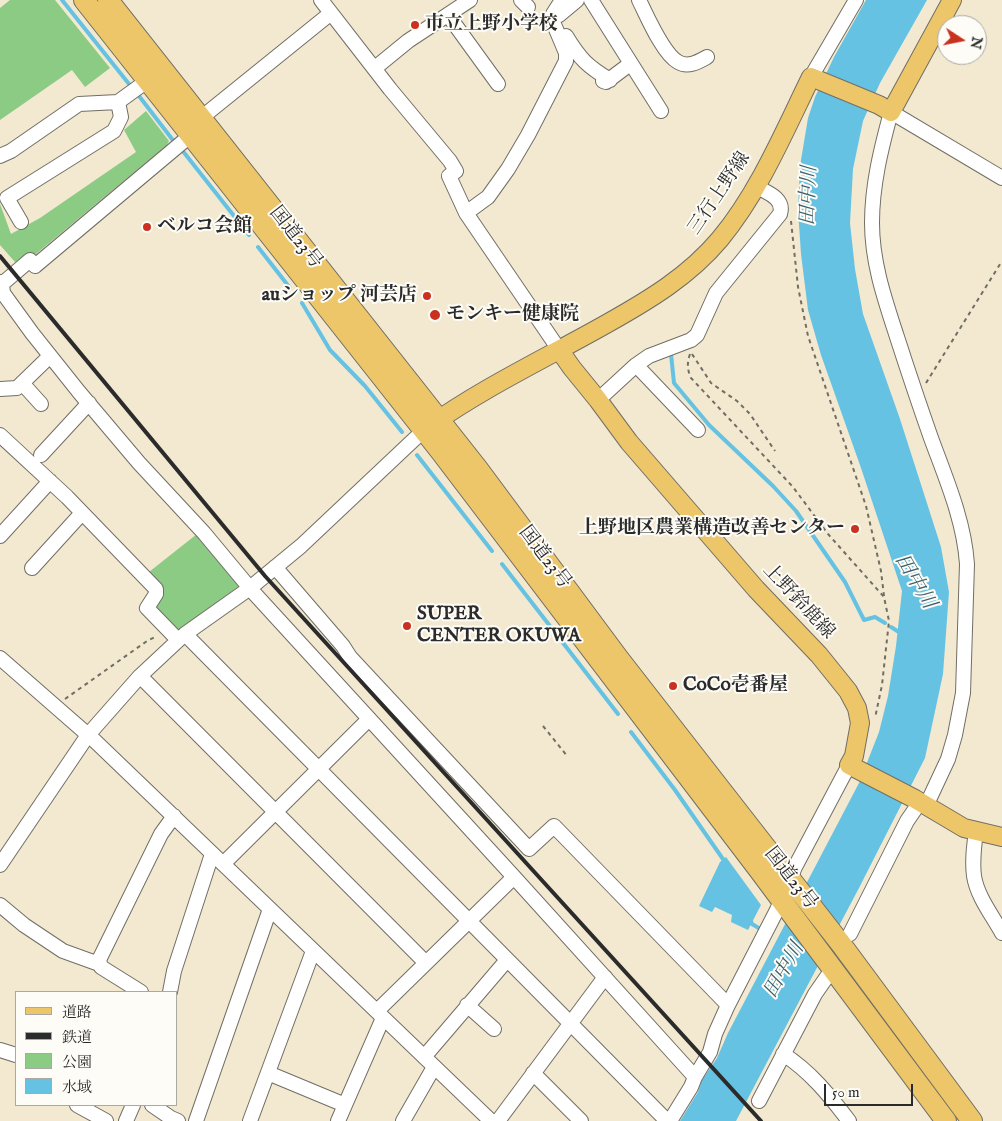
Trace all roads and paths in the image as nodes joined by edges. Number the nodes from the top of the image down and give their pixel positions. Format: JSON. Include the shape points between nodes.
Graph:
{"nodes":[{"id":1,"x":84,"y":0,"type":"edge"},
{"id":2,"x":108,"y":0,"type":"edge"},
{"id":3,"x":321,"y":0,"type":"edge"},
{"id":4,"x":470,"y":0,"type":"edge"},
{"id":5,"x":562,"y":0,"type":"edge"},
{"id":6,"x":577,"y":0,"type":"edge"},
{"id":7,"x":591,"y":0,"type":"edge"},
{"id":8,"x":640,"y":0,"type":"edge"},
{"id":9,"x":856,"y":0,"type":"edge"},
{"id":10,"x":952,"y":0,"type":"edge"},
{"id":11,"x":331,"y":13,"type":"junction"},
{"id":12,"x":448,"y":15,"type":"junction"},
{"id":13,"x":553,"y":18,"type":"junction"},
{"id":14,"x":707,"y":57,"type":"dead end"},
{"id":15,"x":566,"y":61,"type":"junction"},
{"id":16,"x":630,"y":64,"type":"junction"},
{"id":17,"x":374,"y":68,"type":"junction"},
{"id":18,"x":816,"y":79,"type":"junction"},
{"id":19,"x":610,"y":80,"type":"junction"},
{"id":20,"x":147,"y":81,"type":"junction"},
{"id":21,"x":498,"y":84,"type":"dead end"},
{"id":22,"x":118,"y":102,"type":"junction"},
{"id":23,"x":885,"y":109,"type":"junction"},
{"id":24,"x":661,"y":111,"type":"dead end"},
{"id":25,"x":196,"y":126,"type":"junction"},
{"id":26,"x":0,"y":156,"type":"edge"},
{"id":27,"x":1002,"y":178,"type":"edge"},
{"id":28,"x":755,"y":186,"type":"junction"},
{"id":29,"x":781,"y":206,"type":"junction"},
{"id":30,"x":466,"y":213,"type":"junction"},
{"id":31,"x":21,"y":222,"type":"dead end"},
{"id":32,"x":1002,"y":261,"type":"edge"},
{"id":33,"x":1,"y":289,"type":"edge"},
{"id":34,"x":560,"y":350,"type":"junction"},
{"id":35,"x":50,"y":356,"type":"junction"},
{"id":36,"x":636,"y":365,"type":"junction"},
{"id":37,"x":22,"y":383,"type":"junction"},
{"id":38,"x":0,"y":389,"type":"edge"},
{"id":39,"x":916,"y":397,"type":"junction"},
{"id":40,"x":598,"y":400,"type":"junction"},
{"id":41,"x":89,"y":403,"type":"junction"},
{"id":42,"x":41,"y":404,"type":"dead end"},
{"id":43,"x":431,"y":425,"type":"junction"},
{"id":44,"x":698,"y":430,"type":"dead end"},
{"id":45,"x":2,"y":441,"type":"edge"},
{"id":46,"x":775,"y":451,"type":"dead end"},
{"id":47,"x":41,"y":456,"type":"dead end"},
{"id":48,"x":50,"y":481,"type":"junction"},
{"id":49,"x":82,"y":513,"type":"junction"},
{"id":50,"x":0,"y":536,"type":"edge"},
{"id":51,"x":32,"y":568,"type":"dead end"},
{"id":52,"x":275,"y":568,"type":"junction"},
{"id":53,"x":250,"y":588,"type":"junction"},
{"id":54,"x":884,"y":597,"type":"junction"},
{"id":55,"x":178,"y":635,"type":"junction"},
{"id":56,"x":0,"y":658,"type":"edge"},
{"id":57,"x":140,"y":676,"type":"junction"},
{"id":58,"x":55,"y":706,"type":"junction"},
{"id":59,"x":369,"y":719,"type":"junction"},
{"id":60,"x":873,"y":723,"type":"dead end"},
{"id":61,"x":543,"y":726,"type":"dead end"},
{"id":62,"x":88,"y":735,"type":"junction"},
{"id":63,"x":568,"y":757,"type":"dead end"},
{"id":64,"x":854,"y":767,"type":"junction"},
{"id":65,"x":318,"y":769,"type":"junction"},
{"id":66,"x":920,"y":802,"type":"junction"},
{"id":67,"x":275,"y":812,"type":"junction"},
{"id":68,"x":174,"y":816,"type":"junction"},
{"id":69,"x":976,"y":832,"type":"junction"},
{"id":70,"x":1002,"y":837,"type":"edge"},
{"id":71,"x":212,"y":854,"type":"junction"},
{"id":72,"x":223,"y":864,"type":"junction"},
{"id":73,"x":0,"y":865,"type":"edge"},
{"id":74,"x":514,"y":877,"type":"junction"},
{"id":75,"x":787,"y":892,"type":"junction"},
{"id":76,"x":0,"y":905,"type":"edge"},
{"id":77,"x":270,"y":909,"type":"junction"},
{"id":78,"x":468,"y":921,"type":"junction"},
{"id":79,"x":1002,"y":933,"type":"edge"},
{"id":80,"x":846,"y":939,"type":"junction"},
{"id":81,"x":313,"y":951,"type":"junction"},
{"id":82,"x":507,"y":960,"type":"junction"},
{"id":83,"x":426,"y":963,"type":"junction"},
{"id":84,"x":99,"y":964,"type":"junction"},
{"id":85,"x":832,"y":966,"type":"junction"},
{"id":86,"x":605,"y":977,"type":"junction"},
{"id":87,"x":140,"y":991,"type":"edge"},
{"id":88,"x":170,"y":991,"type":"edge"},
{"id":89,"x":467,"y":1005,"type":"junction"},
{"id":90,"x":728,"y":1005,"type":"junction"},
{"id":91,"x":380,"y":1015,"type":"junction"},
{"id":92,"x":570,"y":1023,"type":"junction"},
{"id":93,"x":494,"y":1029,"type":"dead end"},
{"id":94,"x":0,"y":1050,"type":"edge"},
{"id":95,"x":783,"y":1054,"type":"junction"},
{"id":96,"x":15,"y":1055,"type":"edge"},
{"id":97,"x":429,"y":1062,"type":"junction"},
{"id":98,"x":268,"y":1073,"type":"junction"},
{"id":99,"x":534,"y":1073,"type":"junction"},
{"id":100,"x":695,"y":1077,"type":"junction"},
{"id":101,"x":759,"y":1101,"type":"dead end"},
{"id":102,"x":345,"y":1105,"type":"junction"},
{"id":103,"x":79,"y":1106,"type":"edge"},
{"id":104,"x":133,"y":1106,"type":"edge"},
{"id":105,"x":153,"y":1106,"type":"edge"},
{"id":106,"x":483,"y":1118,"type":"edge"},
{"id":107,"x":106,"y":1121,"type":"edge"},
{"id":108,"x":126,"y":1121,"type":"edge"},
{"id":109,"x":178,"y":1121,"type":"edge"},
{"id":110,"x":196,"y":1121,"type":"edge"},
{"id":111,"x":250,"y":1121,"type":"edge"},
{"id":112,"x":338,"y":1121,"type":"edge"},
{"id":113,"x":403,"y":1121,"type":"edge"},
{"id":114,"x":498,"y":1121,"type":"edge"},
{"id":115,"x":580,"y":1121,"type":"edge"},
{"id":116,"x":668,"y":1121,"type":"edge"},
{"id":117,"x":849,"y":1121,"type":"edge"},
{"id":118,"x":946,"y":1121,"type":"edge"},
{"id":119,"x":972,"y":1121,"type":"edge"}],
"edges":[{"from":1,"to":20,"type":"highway","name":"国道23号"},
{"from":2,"to":25,"type":"highway","name":"国道23号"},
{"from":3,"to":11,"type":"street"},
{"from":4,"to":12,"type":"street"},
{"from":5,"to":13,"type":"street"},
{"from":6,"to":13,"type":"street"},
{"from":7,"to":16,"type":"street"},
{"from":8,"to":14,"type":"street","via":[[662,46],[678,63],[695,64]]},
{"from":9,"to":18,"type":"street"},
{"from":10,"to":23,"type":"main road"},
{"from":11,"to":17,"type":"street"},
{"from":11,"to":25,"type":"street"},
{"from":12,"to":17,"type":"street","via":[[408,40]]},
{"from":12,"to":21,"type":"street"},
{"from":13,"to":15,"type":"street","via":[[566,52]]},
{"from":13,"to":19,"type":"street","via":[[579,57]]},
{"from":15,"to":19,"type":"street","via":[[604,82]]},
{"from":15,"to":30,"type":"street","via":[[508,169],[488,197]]},
{"from":16,"to":19,"type":"street"},
{"from":16,"to":24,"type":"street"},
{"from":17,"to":30,"type":"street","via":[[450,161],[456,171],[449,176]]},
{"from":18,"to":23,"type":"main road"},
{"from":18,"to":28,"type":"main road","name":"三行上野線"},
{"from":20,"to":22,"type":"street"},
{"from":20,"to":25,"type":"highway","name":"国道23号"},
{"from":22,"to":26,"type":"street","via":[[79,104]]},
{"from":22,"to":31,"type":"street","via":[[121,117],[114,131],[8,198]]},
{"from":23,"to":27,"type":"street"},
{"from":23,"to":39,"type":"street","via":[[872,203],[872,241],[880,286]]},
{"from":25,"to":33,"type":"street","via":[[35,266],[30,260]]},
{"from":25,"to":43,"type":"highway","name":"国道23号"},
{"from":28,"to":29,"type":"street","via":[[779,200]]},
{"from":28,"to":34,"type":"main road","name":"三行上野線","via":[[720,239],[688,271],[652,298]]},
{"from":29,"to":36,"type":"street","via":[[779,216],[716,293],[697,335]]},
{"from":29,"to":54,"type":"path","via":[[790,216],[798,287],[808,336],[866,506]]},
{"from":30,"to":34,"type":"street"},
{"from":32,"to":39,"type":"path"},
{"from":33,"to":35,"type":"street"},
{"from":34,"to":40,"type":"main road","name":"上野鈴鹿線"},
{"from":34,"to":43,"type":"main road","name":"三行上野線"},
{"from":35,"to":37,"type":"street"},
{"from":35,"to":41,"type":"street"},
{"from":36,"to":40,"type":"street"},
{"from":36,"to":44,"type":"street"},
{"from":37,"to":38,"type":"street","via":[[17,388]]},
{"from":37,"to":42,"type":"street"},
{"from":39,"to":66,"type":"street","via":[[961,521],[967,564],[960,710],[948,759]]},
{"from":40,"to":64,"type":"main road","name":"上野鈴鹿線","via":[[671,491],[848,691],[860,722]]},
{"from":41,"to":47,"type":"street"},
{"from":41,"to":53,"type":"street"},
{"from":43,"to":52,"type":"street"},
{"from":43,"to":75,"type":"highway","name":"国道23号","via":[[441,452]]},
{"from":45,"to":48,"type":"street"},
{"from":46,"to":54,"type":"path","via":[[750,414],[711,383],[695,361],[691,349],[688,370],[691,378],[793,487]]},
{"from":48,"to":49,"type":"street"},
{"from":48,"to":50,"type":"street"},
{"from":49,"to":51,"type":"street"},
{"from":49,"to":55,"type":"street","via":[[156,589],[147,608]]},
{"from":52,"to":53,"type":"street"},
{"from":52,"to":90,"type":"street","via":[[350,657],[529,850],[554,826]]},
{"from":53,"to":55,"type":"street"},
{"from":53,"to":59,"type":"street"},
{"from":54,"to":60,"type":"path","via":[[889,621],[885,664]]},
{"from":55,"to":57,"type":"street"},
{"from":55,"to":58,"type":"path","via":[[147,641]]},
{"from":55,"to":65,"type":"street"},
{"from":56,"to":58,"type":"street"},
{"from":57,"to":62,"type":"street"},
{"from":57,"to":67,"type":"street"},
{"from":58,"to":62,"type":"street"},
{"from":59,"to":65,"type":"street"},
{"from":59,"to":74,"type":"street"},
{"from":61,"to":63,"type":"path"},
{"from":62,"to":68,"type":"street"},
{"from":62,"to":73,"type":"street"},
{"from":64,"to":66,"type":"main road"},
{"from":64,"to":75,"type":"street"},
{"from":65,"to":67,"type":"street"},
{"from":65,"to":78,"type":"street"},
{"from":66,"to":69,"type":"main road"},
{"from":66,"to":80,"type":"street","via":[[907,820]]},
{"from":67,"to":72,"type":"street"},
{"from":67,"to":83,"type":"street"},
{"from":68,"to":71,"type":"street"},
{"from":68,"to":84,"type":"street","via":[[161,834]]},
{"from":69,"to":70,"type":"main road"},
{"from":69,"to":79,"type":"street","via":[[974,878]]},
{"from":71,"to":72,"type":"street"},
{"from":71,"to":88,"type":"street"},
{"from":72,"to":77,"type":"street"},
{"from":74,"to":78,"type":"street"},
{"from":74,"to":86,"type":"street"},
{"from":75,"to":80,"type":"highway","name":"国道23号"},
{"from":75,"to":85,"type":"highway","name":"国道23号"},
{"from":75,"to":90,"type":"street"},
{"from":76,"to":84,"type":"street","via":[[63,950]]},
{"from":77,"to":81,"type":"street"},
{"from":77,"to":110,"type":"street"},
{"from":78,"to":82,"type":"street"},
{"from":78,"to":83,"type":"street"},
{"from":80,"to":119,"type":"highway","name":"国道23号"},
{"from":81,"to":91,"type":"street"},
{"from":81,"to":98,"type":"street"},
{"from":82,"to":89,"type":"street"},
{"from":82,"to":92,"type":"street"},
{"from":83,"to":91,"type":"street"},
{"from":84,"to":87,"type":"street"},
{"from":85,"to":95,"type":"street"},
{"from":85,"to":118,"type":"highway","name":"国道23号"},
{"from":86,"to":92,"type":"street"},
{"from":86,"to":100,"type":"street"},
{"from":89,"to":93,"type":"street"},
{"from":89,"to":97,"type":"street"},
{"from":90,"to":100,"type":"street","via":[[710,1052]]},
{"from":91,"to":97,"type":"street"},
{"from":91,"to":102,"type":"street"},
{"from":92,"to":99,"type":"street"},
{"from":92,"to":116,"type":"street"},
{"from":94,"to":96,"type":"street"},
{"from":95,"to":101,"type":"street"},
{"from":95,"to":117,"type":"street","via":[[820,1085]]},
{"from":97,"to":106,"type":"street"},
{"from":97,"to":113,"type":"street"},
{"from":98,"to":102,"type":"street"},
{"from":98,"to":111,"type":"street"},
{"from":99,"to":114,"type":"street"},
{"from":99,"to":115,"type":"street"},
{"from":100,"to":116,"type":"street","via":[[692,1087]]},
{"from":102,"to":112,"type":"street"},
{"from":103,"to":107,"type":"street"},
{"from":104,"to":108,"type":"street"},
{"from":105,"to":109,"type":"street"}]}
